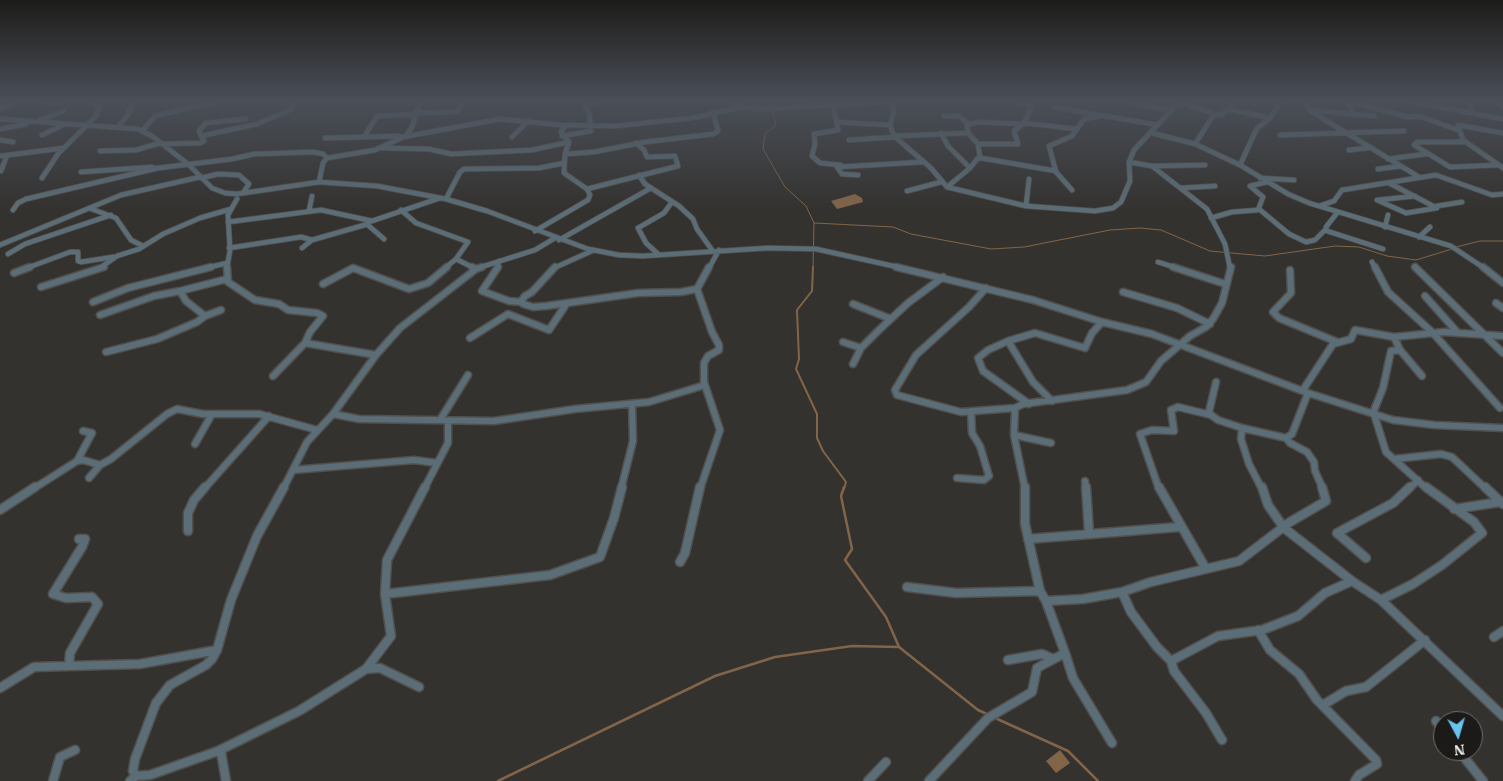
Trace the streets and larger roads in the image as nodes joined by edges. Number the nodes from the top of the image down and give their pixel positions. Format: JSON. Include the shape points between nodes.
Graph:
{"nodes":[{"id":1,"x":74,"y":138,"type":"edge"},
{"id":2,"x":153,"y":138,"type":"edge"},
{"id":3,"x":202,"y":138,"type":"edge"},
{"id":4,"x":400,"y":138,"type":"edge"},
{"id":5,"x":565,"y":138,"type":"edge"},
{"id":6,"x":673,"y":138,"type":"edge"},
{"id":7,"x":814,"y":138,"type":"edge"},
{"id":8,"x":866,"y":138,"type":"edge"},
{"id":9,"x":898,"y":138,"type":"edge"},
{"id":10,"x":944,"y":138,"type":"edge"},
{"id":11,"x":973,"y":138,"type":"edge"},
{"id":12,"x":1016,"y":138,"type":"edge"},
{"id":13,"x":1066,"y":138,"type":"edge"},
{"id":14,"x":1145,"y":138,"type":"edge"},
{"id":15,"x":1173,"y":138,"type":"edge"},
{"id":16,"x":1199,"y":138,"type":"edge"},
{"id":17,"x":1252,"y":138,"type":"edge"},
{"id":18,"x":1353,"y":138,"type":"edge"},
{"id":19,"x":1463,"y":138,"type":"edge"},
{"id":20,"x":0,"y":140,"type":"edge"},
{"id":21,"x":848,"y":140,"type":"dead end"},
{"id":22,"x":13,"y":142,"type":"dead end"},
{"id":23,"x":569,"y":142,"type":"junction"},
{"id":24,"x":1465,"y":142,"type":"junction"},
{"id":25,"x":636,"y":143,"type":"junction"},
{"id":26,"x":161,"y":144,"type":"junction"},
{"id":27,"x":978,"y":144,"type":"junction"},
{"id":28,"x":1195,"y":144,"type":"junction"},
{"id":29,"x":64,"y":148,"type":"junction"},
{"id":30,"x":382,"y":148,"type":"junction"},
{"id":31,"x":1368,"y":148,"type":"junction"},
{"id":32,"x":1349,"y":150,"type":"dead end"},
{"id":33,"x":100,"y":151,"type":"dead end"},
{"id":34,"x":564,"y":154,"type":"junction"},
{"id":35,"x":1426,"y":154,"type":"junction"},
{"id":36,"x":7,"y":155,"type":"junction"},
{"id":37,"x":0,"y":156,"type":"edge"},
{"id":38,"x":327,"y":158,"type":"junction"},
{"id":39,"x":980,"y":158,"type":"junction"},
{"id":40,"x":1388,"y":159,"type":"junction"},
{"id":41,"x":923,"y":162,"type":"junction"},
{"id":42,"x":1129,"y":162,"type":"junction"},
{"id":43,"x":564,"y":163,"type":"junction"},
{"id":44,"x":188,"y":164,"type":"junction"},
{"id":45,"x":841,"y":165,"type":"junction"},
{"id":46,"x":1205,"y":165,"type":"dead end"},
{"id":47,"x":1240,"y":165,"type":"junction"},
{"id":48,"x":1152,"y":166,"type":"junction"},
{"id":49,"x":1401,"y":166,"type":"junction"},
{"id":50,"x":1501,"y":167,"type":"edge"},
{"id":51,"x":158,"y":168,"type":"junction"},
{"id":52,"x":970,"y":168,"type":"junction"},
{"id":53,"x":1378,"y":169,"type":"dead end"},
{"id":54,"x":1,"y":171,"type":"edge"},
{"id":55,"x":1056,"y":171,"type":"junction"},
{"id":56,"x":81,"y":172,"type":"dead end"},
{"id":57,"x":639,"y":175,"type":"junction"},
{"id":58,"x":858,"y":175,"type":"dead end"},
{"id":59,"x":200,"y":177,"type":"junction"},
{"id":60,"x":1419,"y":177,"type":"junction"},
{"id":61,"x":42,"y":178,"type":"dead end"},
{"id":62,"x":1260,"y":178,"type":"junction"},
{"id":63,"x":1029,"y":179,"type":"dead end"},
{"id":64,"x":1294,"y":180,"type":"dead end"},
{"id":65,"x":319,"y":182,"type":"junction"},
{"id":66,"x":941,"y":182,"type":"junction"},
{"id":67,"x":1267,"y":182,"type":"junction"},
{"id":68,"x":1388,"y":183,"type":"junction"},
{"id":69,"x":1215,"y":186,"type":"dead end"},
{"id":70,"x":947,"y":187,"type":"junction"},
{"id":71,"x":651,"y":188,"type":"junction"},
{"id":72,"x":1181,"y":188,"type":"junction"},
{"id":73,"x":587,"y":189,"type":"junction"},
{"id":74,"x":1072,"y":190,"type":"dead end"},
{"id":75,"x":907,"y":191,"type":"dead end"},
{"id":76,"x":244,"y":193,"type":"junction"},
{"id":77,"x":1503,"y":194,"type":"edge"},
{"id":78,"x":312,"y":196,"type":"dead end"},
{"id":79,"x":1416,"y":196,"type":"junction"},
{"id":80,"x":444,"y":198,"type":"junction"},
{"id":81,"x":237,"y":200,"type":"dead end"},
{"id":82,"x":672,"y":202,"type":"junction"},
{"id":83,"x":1462,"y":202,"type":"dead end"},
{"id":84,"x":1026,"y":206,"type":"junction"},
{"id":85,"x":1319,"y":206,"type":"junction"},
{"id":86,"x":1437,"y":206,"type":"junction"},
{"id":87,"x":89,"y":208,"type":"junction"},
{"id":88,"x":1259,"y":209,"type":"junction"},
{"id":89,"x":13,"y":210,"type":"dead end"},
{"id":90,"x":231,"y":210,"type":"junction"},
{"id":91,"x":401,"y":210,"type":"junction"},
{"id":92,"x":309,"y":211,"type":"junction"},
{"id":93,"x":1337,"y":213,"type":"junction"},
{"id":94,"x":111,"y":215,"type":"junction"},
{"id":95,"x":1388,"y":215,"type":"dead end"},
{"id":96,"x":1211,"y":218,"type":"junction"},
{"id":97,"x":228,"y":222,"type":"junction"},
{"id":98,"x":368,"y":222,"type":"junction"},
{"id":99,"x":1385,"y":227,"type":"junction"},
{"id":100,"x":1430,"y":227,"type":"dead end"},
{"id":101,"x":1326,"y":229,"type":"junction"},
{"id":102,"x":535,"y":231,"type":"junction"},
{"id":103,"x":1419,"y":237,"type":"junction"},
{"id":104,"x":384,"y":239,"type":"dead end"},
{"id":105,"x":557,"y":239,"type":"junction"},
{"id":106,"x":312,"y":240,"type":"junction"},
{"id":107,"x":0,"y":245,"type":"edge"},
{"id":108,"x":143,"y":246,"type":"junction"},
{"id":109,"x":229,"y":248,"type":"junction"},
{"id":110,"x":302,"y":248,"type":"dead end"},
{"id":111,"x":1383,"y":249,"type":"dead end"},
{"id":112,"x":594,"y":250,"type":"junction"},
{"id":113,"x":712,"y":250,"type":"junction"},
{"id":114,"x":719,"y":250,"type":"junction"},
{"id":115,"x":8,"y":254,"type":"dead end"},
{"id":116,"x":658,"y":254,"type":"junction"},
{"id":117,"x":117,"y":256,"type":"junction"},
{"id":118,"x":456,"y":259,"type":"junction"},
{"id":119,"x":499,"y":261,"type":"junction"},
{"id":120,"x":1158,"y":262,"type":"dead end"},
{"id":121,"x":1372,"y":262,"type":"dead end"},
{"id":122,"x":227,"y":263,"type":"junction"},
{"id":123,"x":1416,"y":268,"type":"dead end"},
{"id":124,"x":476,"y":269,"type":"junction"},
{"id":125,"x":1290,"y":270,"type":"dead end"},
{"id":126,"x":14,"y":273,"type":"dead end"},
{"id":127,"x":1494,"y":276,"type":"junction"},
{"id":128,"x":1503,"y":276,"type":"edge"},
{"id":129,"x":943,"y":277,"type":"junction"},
{"id":130,"x":227,"y":279,"type":"junction"},
{"id":131,"x":1503,"y":282,"type":"edge"},
{"id":132,"x":323,"y":284,"type":"dead end"},
{"id":133,"x":1225,"y":284,"type":"junction"},
{"id":134,"x":41,"y":287,"type":"dead end"},
{"id":135,"x":986,"y":288,"type":"junction"},
{"id":136,"x":697,"y":289,"type":"junction"},
{"id":137,"x":180,"y":291,"type":"junction"},
{"id":138,"x":1123,"y":292,"type":"dead end"},
{"id":139,"x":1425,"y":296,"type":"dead end"},
{"id":140,"x":93,"y":302,"type":"dead end"},
{"id":141,"x":522,"y":302,"type":"junction"},
{"id":142,"x":567,"y":303,"type":"junction"},
{"id":143,"x":1496,"y":303,"type":"dead end"},
{"id":144,"x":853,"y":304,"type":"dead end"},
{"id":145,"x":1503,"y":308,"type":"edge"},
{"id":146,"x":221,"y":310,"type":"dead end"},
{"id":147,"x":100,"y":315,"type":"dead end"},
{"id":148,"x":205,"y":316,"type":"junction"},
{"id":149,"x":890,"y":319,"type":"junction"},
{"id":150,"x":1102,"y":322,"type":"junction"},
{"id":151,"x":1210,"y":324,"type":"junction"},
{"id":152,"x":1432,"y":332,"type":"junction"},
{"id":153,"x":1458,"y":333,"type":"junction"},
{"id":154,"x":1486,"y":336,"type":"junction"},
{"id":155,"x":1503,"y":336,"type":"edge"},
{"id":156,"x":1394,"y":337,"type":"junction"},
{"id":157,"x":470,"y":338,"type":"dead end"},
{"id":158,"x":1008,"y":341,"type":"junction"},
{"id":159,"x":843,"y":342,"type":"dead end"},
{"id":160,"x":1337,"y":342,"type":"junction"},
{"id":161,"x":305,"y":343,"type":"junction"},
{"id":162,"x":1182,"y":344,"type":"junction"},
{"id":163,"x":861,"y":348,"type":"junction"},
{"id":164,"x":1400,"y":350,"type":"junction"},
{"id":165,"x":106,"y":352,"type":"dead end"},
{"id":166,"x":1503,"y":353,"type":"edge"},
{"id":167,"x":376,"y":355,"type":"junction"},
{"id":168,"x":853,"y":364,"type":"dead end"},
{"id":169,"x":468,"y":375,"type":"dead end"},
{"id":170,"x":274,"y":376,"type":"dead end"},
{"id":171,"x":1422,"y":376,"type":"dead end"},
{"id":172,"x":1216,"y":382,"type":"dead end"},
{"id":173,"x":705,"y":385,"type":"junction"},
{"id":174,"x":1306,"y":391,"type":"junction"},
{"id":175,"x":1052,"y":401,"type":"junction"},
{"id":176,"x":632,"y":404,"type":"junction"},
{"id":177,"x":1029,"y":404,"type":"junction"},
{"id":178,"x":1015,"y":408,"type":"junction"},
{"id":179,"x":1500,"y":408,"type":"dead end"},
{"id":180,"x":971,"y":411,"type":"junction"},
{"id":181,"x":1374,"y":413,"type":"junction"},
{"id":182,"x":212,"y":414,"type":"junction"},
{"id":183,"x":333,"y":414,"type":"junction"},
{"id":184,"x":1211,"y":415,"type":"junction"},
{"id":185,"x":269,"y":416,"type":"junction"},
{"id":186,"x":444,"y":421,"type":"junction"},
{"id":187,"x":1242,"y":428,"type":"junction"},
{"id":188,"x":1503,"y":428,"type":"edge"},
{"id":189,"x":318,"y":430,"type":"junction"},
{"id":190,"x":83,"y":431,"type":"dead end"},
{"id":191,"x":1014,"y":435,"type":"junction"},
{"id":192,"x":1286,"y":438,"type":"junction"},
{"id":193,"x":1051,"y":443,"type":"dead end"},
{"id":194,"x":195,"y":444,"type":"dead end"},
{"id":195,"x":1394,"y":459,"type":"junction"},
{"id":196,"x":77,"y":462,"type":"junction"},
{"id":197,"x":437,"y":463,"type":"junction"},
{"id":198,"x":100,"y":465,"type":"junction"},
{"id":199,"x":293,"y":470,"type":"junction"},
{"id":200,"x":89,"y":478,"type":"dead end"},
{"id":201,"x":958,"y":478,"type":"dead end"},
{"id":202,"x":1085,"y":480,"type":"dead end"},
{"id":203,"x":1418,"y":480,"type":"junction"},
{"id":204,"x":1502,"y":503,"type":"edge"},
{"id":205,"x":1454,"y":509,"type":"junction"},
{"id":206,"x":0,"y":510,"type":"edge"},
{"id":207,"x":1179,"y":527,"type":"junction"},
{"id":208,"x":1284,"y":528,"type":"junction"},
{"id":209,"x":188,"y":531,"type":"dead end"},
{"id":210,"x":1089,"y":532,"type":"junction"},
{"id":211,"x":79,"y":539,"type":"dead end"},
{"id":212,"x":1028,"y":539,"type":"junction"},
{"id":213,"x":1366,"y":558,"type":"dead end"},
{"id":214,"x":680,"y":562,"type":"dead end"},
{"id":215,"x":1206,"y":570,"type":"junction"},
{"id":216,"x":1352,"y":581,"type":"junction"},
{"id":217,"x":907,"y":587,"type":"dead end"},
{"id":218,"x":1040,"y":591,"type":"junction"},
{"id":219,"x":1122,"y":592,"type":"junction"},
{"id":220,"x":385,"y":594,"type":"junction"},
{"id":221,"x":1381,"y":600,"type":"junction"},
{"id":222,"x":1046,"y":601,"type":"junction"},
{"id":223,"x":1258,"y":630,"type":"junction"},
{"id":224,"x":1503,"y":631,"type":"edge"},
{"id":225,"x":1494,"y":637,"type":"dead end"},
{"id":226,"x":1424,"y":640,"type":"junction"},
{"id":227,"x":216,"y":650,"type":"junction"},
{"id":228,"x":1065,"y":653,"type":"junction"},
{"id":229,"x":1053,"y":659,"type":"junction"},
{"id":230,"x":1008,"y":660,"type":"dead end"},
{"id":231,"x":1171,"y":661,"type":"junction"},
{"id":232,"x":69,"y":666,"type":"junction"},
{"id":233,"x":366,"y":669,"type":"junction"},
{"id":234,"x":419,"y":687,"type":"dead end"},
{"id":235,"x":0,"y":688,"type":"edge"},
{"id":236,"x":1323,"y":705,"type":"junction"},
{"id":237,"x":1503,"y":716,"type":"edge"},
{"id":238,"x":1222,"y":740,"type":"dead end"},
{"id":239,"x":1112,"y":743,"type":"dead end"},
{"id":240,"x":75,"y":750,"type":"dead end"},
{"id":241,"x":218,"y":751,"type":"junction"},
{"id":242,"x":1467,"y":761,"type":"edge"},
{"id":243,"x":886,"y":762,"type":"dead end"},
{"id":244,"x":133,"y":778,"type":"edge"},
{"id":245,"x":53,"y":781,"type":"edge"},
{"id":246,"x":226,"y":781,"type":"edge"},
{"id":247,"x":868,"y":781,"type":"edge"},
{"id":248,"x":929,"y":781,"type":"edge"},
{"id":249,"x":1355,"y":781,"type":"edge"},
{"id":250,"x":1483,"y":781,"type":"edge"}],
"edges":[{"from":1,"to":29,"type":"street"},
{"from":2,"to":26,"type":"street"},
{"from":3,"to":26,"type":"street","via":[[204,142],[196,144]]},
{"from":4,"to":30,"type":"street"},
{"from":5,"to":23,"type":"street"},
{"from":6,"to":25,"type":"street"},
{"from":7,"to":45,"type":"street","via":[[812,156],[820,163]]},
{"from":8,"to":21,"type":"street"},
{"from":9,"to":41,"type":"street"},
{"from":10,"to":52,"type":"street"},
{"from":11,"to":27,"type":"street"},
{"from":12,"to":27,"type":"street","via":[[1018,144]]},
{"from":13,"to":55,"type":"street","via":[[1049,146]]},
{"from":14,"to":42,"type":"street"},
{"from":15,"to":28,"type":"street"},
{"from":16,"to":28,"type":"street"},
{"from":17,"to":47,"type":"street"},
{"from":18,"to":31,"type":"street"},
{"from":19,"to":24,"type":"street"},
{"from":20,"to":22,"type":"street"},
{"from":23,"to":30,"type":"street","via":[[532,150],[451,154],[428,149]]},
{"from":23,"to":34,"type":"street"},
{"from":24,"to":35,"type":"street","via":[[1414,144]]},
{"from":24,"to":50,"type":"street"},
{"from":25,"to":34,"type":"street","via":[[594,152]]},
{"from":25,"to":57,"type":"street","via":[[647,157],[675,156],[678,166]]},
{"from":26,"to":33,"type":"street","via":[[136,150]]},
{"from":26,"to":44,"type":"street"},
{"from":27,"to":39,"type":"street"},
{"from":28,"to":47,"type":"street"},
{"from":29,"to":36,"type":"street"},
{"from":29,"to":61,"type":"street"},
{"from":30,"to":38,"type":"street"},
{"from":31,"to":32,"type":"street"},
{"from":31,"to":40,"type":"street"},
{"from":34,"to":43,"type":"street"},
{"from":35,"to":40,"type":"street"},
{"from":35,"to":50,"type":"street","via":[[1450,167]]},
{"from":36,"to":37,"type":"street"},
{"from":36,"to":54,"type":"street"},
{"from":38,"to":44,"type":"street","via":[[319,152],[254,154]]},
{"from":38,"to":65,"type":"street"},
{"from":39,"to":52,"type":"street"},
{"from":39,"to":55,"type":"street"},
{"from":40,"to":49,"type":"street"},
{"from":41,"to":45,"type":"street"},
{"from":41,"to":66,"type":"street"},
{"from":42,"to":48,"type":"street"},
{"from":42,"to":84,"type":"street","via":[[1128,186],[1121,202],[1113,208],[1062,210]]},
{"from":43,"to":73,"type":"street","via":[[566,175]]},
{"from":43,"to":80,"type":"street","via":[[539,168],[464,169]]},
{"from":44,"to":51,"type":"street"},
{"from":44,"to":59,"type":"street"},
{"from":45,"to":58,"type":"street","via":[[837,168],[842,174]]},
{"from":46,"to":48,"type":"street"},
{"from":47,"to":62,"type":"street"},
{"from":48,"to":72,"type":"street"},
{"from":49,"to":53,"type":"street"},
{"from":49,"to":60,"type":"street"},
{"from":51,"to":56,"type":"street"},
{"from":51,"to":89,"type":"street","via":[[26,199]]},
{"from":52,"to":70,"type":"street"},
{"from":55,"to":74,"type":"street"},
{"from":57,"to":71,"type":"street"},
{"from":57,"to":73,"type":"street"},
{"from":59,"to":76,"type":"street","via":[[218,191]]},
{"from":59,"to":76,"type":"street","via":[[239,175],[250,184]]},
{"from":59,"to":87,"type":"street","via":[[132,191]]},
{"from":60,"to":68,"type":"street"},
{"from":60,"to":77,"type":"street","via":[[1440,175],[1492,195]]},
{"from":62,"to":64,"type":"street"},
{"from":62,"to":67,"type":"street"},
{"from":63,"to":84,"type":"street"},
{"from":65,"to":76,"type":"street"},
{"from":65,"to":80,"type":"street","via":[[367,184]]},
{"from":66,"to":70,"type":"street"},
{"from":66,"to":75,"type":"street"},
{"from":67,"to":85,"type":"street"},
{"from":67,"to":88,"type":"street","via":[[1250,186],[1263,197]]},
{"from":68,"to":79,"type":"street"},
{"from":68,"to":85,"type":"street","via":[[1342,190],[1334,202]]},
{"from":69,"to":72,"type":"street"},
{"from":70,"to":84,"type":"street"},
{"from":71,"to":82,"type":"street"},
{"from":71,"to":105,"type":"street"},
{"from":72,"to":96,"type":"street","via":[[1207,209]]},
{"from":73,"to":102,"type":"street","via":[[590,194],[588,200]]},
{"from":78,"to":92,"type":"street"},
{"from":79,"to":86,"type":"street"},
{"from":79,"to":86,"type":"street","via":[[1377,200],[1406,213]]},
{"from":80,"to":91,"type":"street"},
{"from":80,"to":102,"type":"street","via":[[488,211]]},
{"from":81,"to":90,"type":"street"},
{"from":82,"to":113,"type":"street","via":[[693,219]]},
{"from":82,"to":116,"type":"street","via":[[660,216],[638,228],[646,243]]},
{"from":83,"to":86,"type":"street"},
{"from":85,"to":93,"type":"street"},
{"from":87,"to":94,"type":"street"},
{"from":87,"to":107,"type":"street"},
{"from":88,"to":96,"type":"street"},
{"from":88,"to":101,"type":"street","via":[[1289,234],[1306,242],[1315,240]]},
{"from":90,"to":97,"type":"street"},
{"from":90,"to":108,"type":"street","via":[[200,218]]},
{"from":91,"to":98,"type":"street"},
{"from":91,"to":118,"type":"street","via":[[416,223],[468,242]]},
{"from":92,"to":97,"type":"street"},
{"from":92,"to":98,"type":"street","via":[[330,210]]},
{"from":93,"to":99,"type":"street"},
{"from":93,"to":101,"type":"street"},
{"from":94,"to":108,"type":"street","via":[[121,221],[130,240]]},
{"from":94,"to":115,"type":"street","via":[[25,244]]},
{"from":95,"to":99,"type":"street"},
{"from":96,"to":133,"type":"street","via":[[1228,252],[1230,272]]},
{"from":97,"to":109,"type":"street"},
{"from":98,"to":104,"type":"street"},
{"from":98,"to":106,"type":"street"},
{"from":99,"to":103,"type":"street"},
{"from":100,"to":103,"type":"street"},
{"from":101,"to":111,"type":"street"},
{"from":102,"to":105,"type":"street"},
{"from":103,"to":127,"type":"street","via":[[1451,246]]},
{"from":105,"to":112,"type":"street"},
{"from":105,"to":119,"type":"street"},
{"from":106,"to":109,"type":"street","via":[[285,238]]},
{"from":106,"to":110,"type":"street"},
{"from":108,"to":117,"type":"street"},
{"from":109,"to":122,"type":"street"},
{"from":112,"to":116,"type":"street","via":[[619,255]]},
{"from":112,"to":141,"type":"street","via":[[555,267]]},
{"from":113,"to":114,"type":"street"},
{"from":113,"to":116,"type":"street"},
{"from":114,"to":129,"type":"street","via":[[814,249]]},
{"from":114,"to":136,"type":"street"},
{"from":117,"to":126,"type":"street","via":[[81,262],[78,261],[78,252],[70,252]]},
{"from":117,"to":134,"type":"street","via":[[96,270]]},
{"from":118,"to":124,"type":"street"},
{"from":118,"to":132,"type":"street","via":[[428,283],[415,288],[398,286],[353,268]]},
{"from":119,"to":124,"type":"street"},
{"from":119,"to":141,"type":"street","via":[[500,265],[482,291]]},
{"from":120,"to":133,"type":"street"},
{"from":121,"to":152,"type":"street","via":[[1388,292]]},
{"from":122,"to":130,"type":"street"},
{"from":122,"to":140,"type":"street","via":[[128,288]]},
{"from":123,"to":154,"type":"street"},
{"from":124,"to":167,"type":"street","via":[[400,328]]},
{"from":125,"to":160,"type":"street","via":[[1291,293],[1273,312],[1279,318]]},
{"from":127,"to":128,"type":"street"},
{"from":127,"to":131,"type":"street"},
{"from":129,"to":135,"type":"street"},
{"from":129,"to":149,"type":"street"},
{"from":130,"to":137,"type":"street"},
{"from":130,"to":161,"type":"street","via":[[255,300],[279,304],[288,310],[322,314]]},
{"from":133,"to":151,"type":"street","via":[[1219,311]]},
{"from":135,"to":150,"type":"street"},
{"from":135,"to":180,"type":"street","via":[[919,351],[895,390],[897,395],[955,411]]},
{"from":136,"to":142,"type":"street"},
{"from":136,"to":173,"type":"street","via":[[719,345],[719,350],[704,362]]},
{"from":137,"to":147,"type":"street","via":[[154,296]]},
{"from":137,"to":148,"type":"street","via":[[186,301]]},
{"from":138,"to":151,"type":"street","via":[[1170,306]]},
{"from":139,"to":153,"type":"street"},
{"from":141,"to":142,"type":"street","via":[[533,307]]},
{"from":142,"to":157,"type":"street","via":[[549,330],[508,314]]},
{"from":143,"to":145,"type":"street"},
{"from":144,"to":149,"type":"street"},
{"from":146,"to":148,"type":"street"},
{"from":148,"to":165,"type":"street","via":[[168,335]]},
{"from":149,"to":163,"type":"street"},
{"from":150,"to":158,"type":"street","via":[[1085,348],[1035,333]]},
{"from":150,"to":162,"type":"street"},
{"from":151,"to":162,"type":"street"},
{"from":152,"to":153,"type":"street"},
{"from":152,"to":156,"type":"street"},
{"from":152,"to":179,"type":"street"},
{"from":153,"to":154,"type":"street"},
{"from":154,"to":155,"type":"street"},
{"from":154,"to":166,"type":"street"},
{"from":156,"to":160,"type":"street","via":[[1355,330],[1351,339]]},
{"from":156,"to":164,"type":"street"},
{"from":158,"to":175,"type":"street","via":[[1033,382]]},
{"from":158,"to":177,"type":"street","via":[[988,350],[978,358],[978,363],[993,380]]},
{"from":159,"to":163,"type":"street"},
{"from":160,"to":174,"type":"street","via":[[1306,381]]},
{"from":161,"to":167,"type":"street"},
{"from":161,"to":170,"type":"street"},
{"from":162,"to":174,"type":"street"},
{"from":162,"to":175,"type":"street","via":[[1161,361],[1146,382],[1138,387]]},
{"from":163,"to":168,"type":"street"},
{"from":164,"to":171,"type":"street"},
{"from":164,"to":181,"type":"street","via":[[1391,351]]},
{"from":167,"to":183,"type":"street"},
{"from":169,"to":186,"type":"street"},
{"from":172,"to":184,"type":"street"},
{"from":173,"to":176,"type":"street"},
{"from":173,"to":214,"type":"street","via":[[720,430]]},
{"from":174,"to":181,"type":"street"},
{"from":174,"to":192,"type":"street","via":[[1292,434]]},
{"from":175,"to":177,"type":"street"},
{"from":176,"to":186,"type":"street","via":[[494,421]]},
{"from":176,"to":220,"type":"street","via":[[633,441],[614,518],[600,557],[550,576]]},
{"from":177,"to":178,"type":"street"},
{"from":178,"to":180,"type":"street"},
{"from":178,"to":191,"type":"street"},
{"from":180,"to":201,"type":"street","via":[[972,433],[980,446],[989,476],[984,480]]},
{"from":181,"to":188,"type":"street","via":[[1416,423]]},
{"from":181,"to":195,"type":"street","via":[[1382,445]]},
{"from":182,"to":185,"type":"street"},
{"from":182,"to":194,"type":"street"},
{"from":182,"to":198,"type":"street","via":[[181,409],[172,411]]},
{"from":183,"to":186,"type":"street","via":[[358,420]]},
{"from":183,"to":189,"type":"street"},
{"from":184,"to":187,"type":"street"},
{"from":184,"to":207,"type":"street","via":[[1178,406],[1171,410],[1174,431],[1152,430],[1140,434],[1161,493]]},
{"from":185,"to":189,"type":"street"},
{"from":185,"to":209,"type":"street","via":[[194,500],[188,513]]},
{"from":186,"to":197,"type":"street","via":[[448,443]]},
{"from":187,"to":192,"type":"street"},
{"from":187,"to":208,"type":"street","via":[[1241,439],[1249,464],[1268,505]]},
{"from":189,"to":199,"type":"street","via":[[307,442]]},
{"from":190,"to":196,"type":"street","via":[[92,433]]},
{"from":191,"to":193,"type":"street"},
{"from":191,"to":212,"type":"street","via":[[1024,484]]},
{"from":192,"to":208,"type":"street","via":[[1311,457],[1327,498]]},
{"from":195,"to":203,"type":"street"},
{"from":195,"to":204,"type":"street","via":[[1441,454],[1452,456]]},
{"from":196,"to":198,"type":"street","via":[[83,460]]},
{"from":196,"to":206,"type":"street"},
{"from":197,"to":199,"type":"street","via":[[414,460]]},
{"from":197,"to":220,"type":"street","via":[[387,560]]},
{"from":198,"to":200,"type":"street"},
{"from":199,"to":227,"type":"street","via":[[257,536],[231,600]]},
{"from":202,"to":210,"type":"street"},
{"from":203,"to":205,"type":"street"},
{"from":203,"to":213,"type":"street","via":[[1393,503],[1337,533]]},
{"from":204,"to":205,"type":"street"},
{"from":205,"to":221,"type":"street","via":[[1474,522],[1482,533],[1413,584]]},
{"from":207,"to":210,"type":"street"},
{"from":207,"to":215,"type":"street"},
{"from":208,"to":215,"type":"street","via":[[1240,561]]},
{"from":208,"to":216,"type":"street"},
{"from":210,"to":212,"type":"street"},
{"from":211,"to":232,"type":"street","via":[[85,539],[82,547],[53,594],[66,598],[92,597],[98,604],[70,652]]},
{"from":212,"to":218,"type":"street"},
{"from":215,"to":219,"type":"street"},
{"from":216,"to":221,"type":"street"},
{"from":216,"to":223,"type":"street","via":[[1325,593],[1298,616]]},
{"from":217,"to":218,"type":"street","via":[[956,593]]},
{"from":218,"to":222,"type":"street"},
{"from":219,"to":222,"type":"street"},
{"from":219,"to":231,"type":"street","via":[[1131,612]]},
{"from":220,"to":233,"type":"street","via":[[391,636]]},
{"from":221,"to":226,"type":"street"},
{"from":222,"to":228,"type":"street"},
{"from":223,"to":231,"type":"street","via":[[1218,636]]},
{"from":223,"to":236,"type":"street","via":[[1270,650],[1299,674]]},
{"from":224,"to":225,"type":"street"},
{"from":226,"to":236,"type":"street","via":[[1366,687],[1346,691]]},
{"from":226,"to":237,"type":"street"},
{"from":227,"to":232,"type":"street","via":[[140,664]]},
{"from":227,"to":244,"type":"street","via":[[206,665],[170,684],[162,692],[135,759]]},
{"from":228,"to":229,"type":"street"},
{"from":228,"to":239,"type":"street","via":[[1073,678]]},
{"from":229,"to":230,"type":"street","via":[[1042,654]]},
{"from":229,"to":248,"type":"street","via":[[1037,668],[1032,692],[991,716]]},
{"from":231,"to":238,"type":"street","via":[[1174,672]]},
{"from":232,"to":235,"type":"street","via":[[34,667]]},
{"from":233,"to":234,"type":"street","via":[[380,668]]},
{"from":233,"to":241,"type":"street","via":[[299,711]]},
{"from":236,"to":249,"type":"street","via":[[1376,760],[1377,764]]},
{"from":240,"to":245,"type":"street","via":[[60,757]]},
{"from":241,"to":244,"type":"street"},
{"from":241,"to":246,"type":"street","via":[[221,752]]},
{"from":242,"to":250,"type":"street"},
{"from":243,"to":247,"type":"street"}]}
